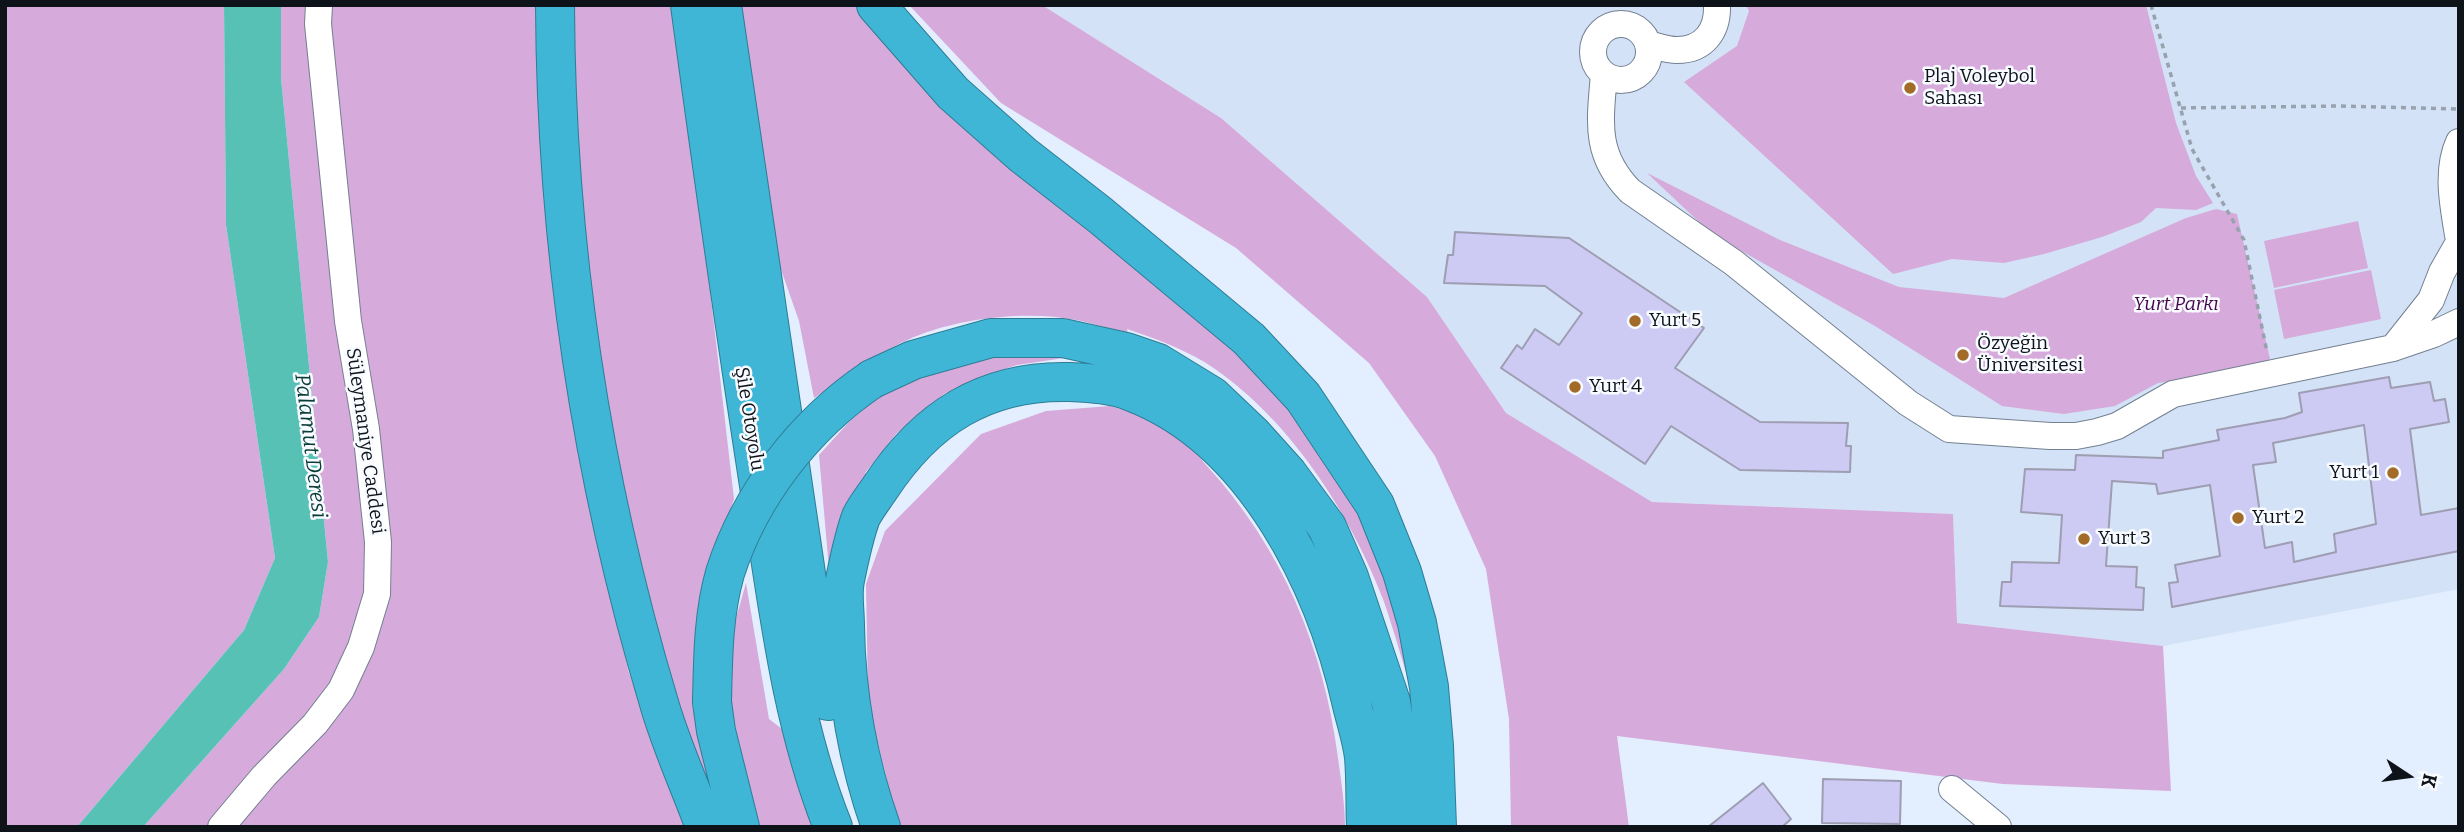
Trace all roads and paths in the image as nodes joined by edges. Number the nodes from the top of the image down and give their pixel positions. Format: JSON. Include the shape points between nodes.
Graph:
{"nodes":[{"id":1,"x":319,"y":5,"type":"edge"},
{"id":2,"x":555,"y":5,"type":"edge"},
{"id":3,"x":690,"y":5,"type":"edge"},
{"id":4,"x":722,"y":5,"type":"edge"},
{"id":5,"x":876,"y":5,"type":"edge"},
{"id":6,"x":1717,"y":5,"type":"edge"},
{"id":7,"x":2151,"y":5,"type":"edge"},
{"id":8,"x":1648,"y":44,"type":"junction"},
{"id":9,"x":1604,"y":74,"type":"junction"},
{"id":10,"x":2180,"y":108,"type":"junction"},
{"id":11,"x":2459,"y":109,"type":"edge"},
{"id":12,"x":2459,"y":142,"type":"edge"},
{"id":13,"x":2458,"y":239,"type":"edge"},
{"id":14,"x":2459,"y":321,"type":"edge"},
{"id":15,"x":2393,"y":348,"type":"junction"},
{"id":16,"x":2271,"y":374,"type":"junction"},
{"id":17,"x":1952,"y":789,"type":"dead end"},
{"id":18,"x":221,"y":827,"type":"edge"},
{"id":19,"x":705,"y":827,"type":"edge"},
{"id":20,"x":740,"y":827,"type":"edge"},
{"id":21,"x":833,"y":827,"type":"edge"},
{"id":22,"x":865,"y":827,"type":"edge"},
{"id":23,"x":881,"y":827,"type":"edge"},
{"id":24,"x":1366,"y":827,"type":"edge"},
{"id":25,"x":1402,"y":827,"type":"edge"},
{"id":26,"x":1437,"y":827,"type":"edge"},
{"id":27,"x":1998,"y":827,"type":"edge"}],
"edges":[{"from":1,"to":18,"type":"street","name":"Süleymaniye Caddesi","via":[[347,307],[378,542],[377,594],[361,647],[341,690]]},
{"from":2,"to":19,"type":"highway","via":[[567,239],[594,434],[660,706]]},
{"from":3,"to":21,"type":"highway","name":"Şile Otoyolu","via":[[789,676],[801,732]]},
{"from":4,"to":22,"type":"highway","name":"Şile Otoyolu","via":[[813,621],[837,747]]},
{"from":5,"to":26,"type":"highway","via":[[953,93],[1249,339],[1316,415],[1375,505],[1417,623],[1429,687]]},
{"from":6,"to":8,"type":"street","via":[[1718,21],[1713,30],[1690,49],[1674,51]]},
{"from":7,"to":10,"type":"path"},
{"from":8,"to":9,"type":"street","via":[[1648,61],[1637,75],[1620,80]]},
{"from":8,"to":9,"type":"street","via":[[1631,25],[1605,28],[1593,51]]},
{"from":9,"to":16,"type":"street","via":[[1602,142],[1615,176],[1734,263],[1908,403],[1949,429],[2076,436],[2117,426],[2173,394]]},
{"from":10,"to":11,"type":"path"},
{"from":10,"to":16,"type":"path","via":[[2192,149],[2244,240]]},
{"from":12,"to":13,"type":"street","via":[[2452,179]]},
{"from":13,"to":15,"type":"street","via":[[2431,300]]},
{"from":14,"to":15,"type":"street"},
{"from":15,"to":16,"type":"street"},
{"from":17,"to":27,"type":"street"},
{"from":20,"to":25,"type":"highway","bridge":true,"via":[[716,731],[713,641],[725,575],[756,501],[817,425],[872,379],[912,360],[991,338],[1063,338],[1158,363],[1212,397],[1289,474],[1326,527],[1374,646],[1391,702],[1399,750]]},
{"from":23,"to":24,"type":"highway","via":[[850,706],[845,665],[845,583],[862,516],[891,471],[926,432],[968,403],[1006,388],[1043,382],[1118,388],[1167,409],[1211,440],[1257,490],[1299,557],[1342,659],[1364,755]]}]}
